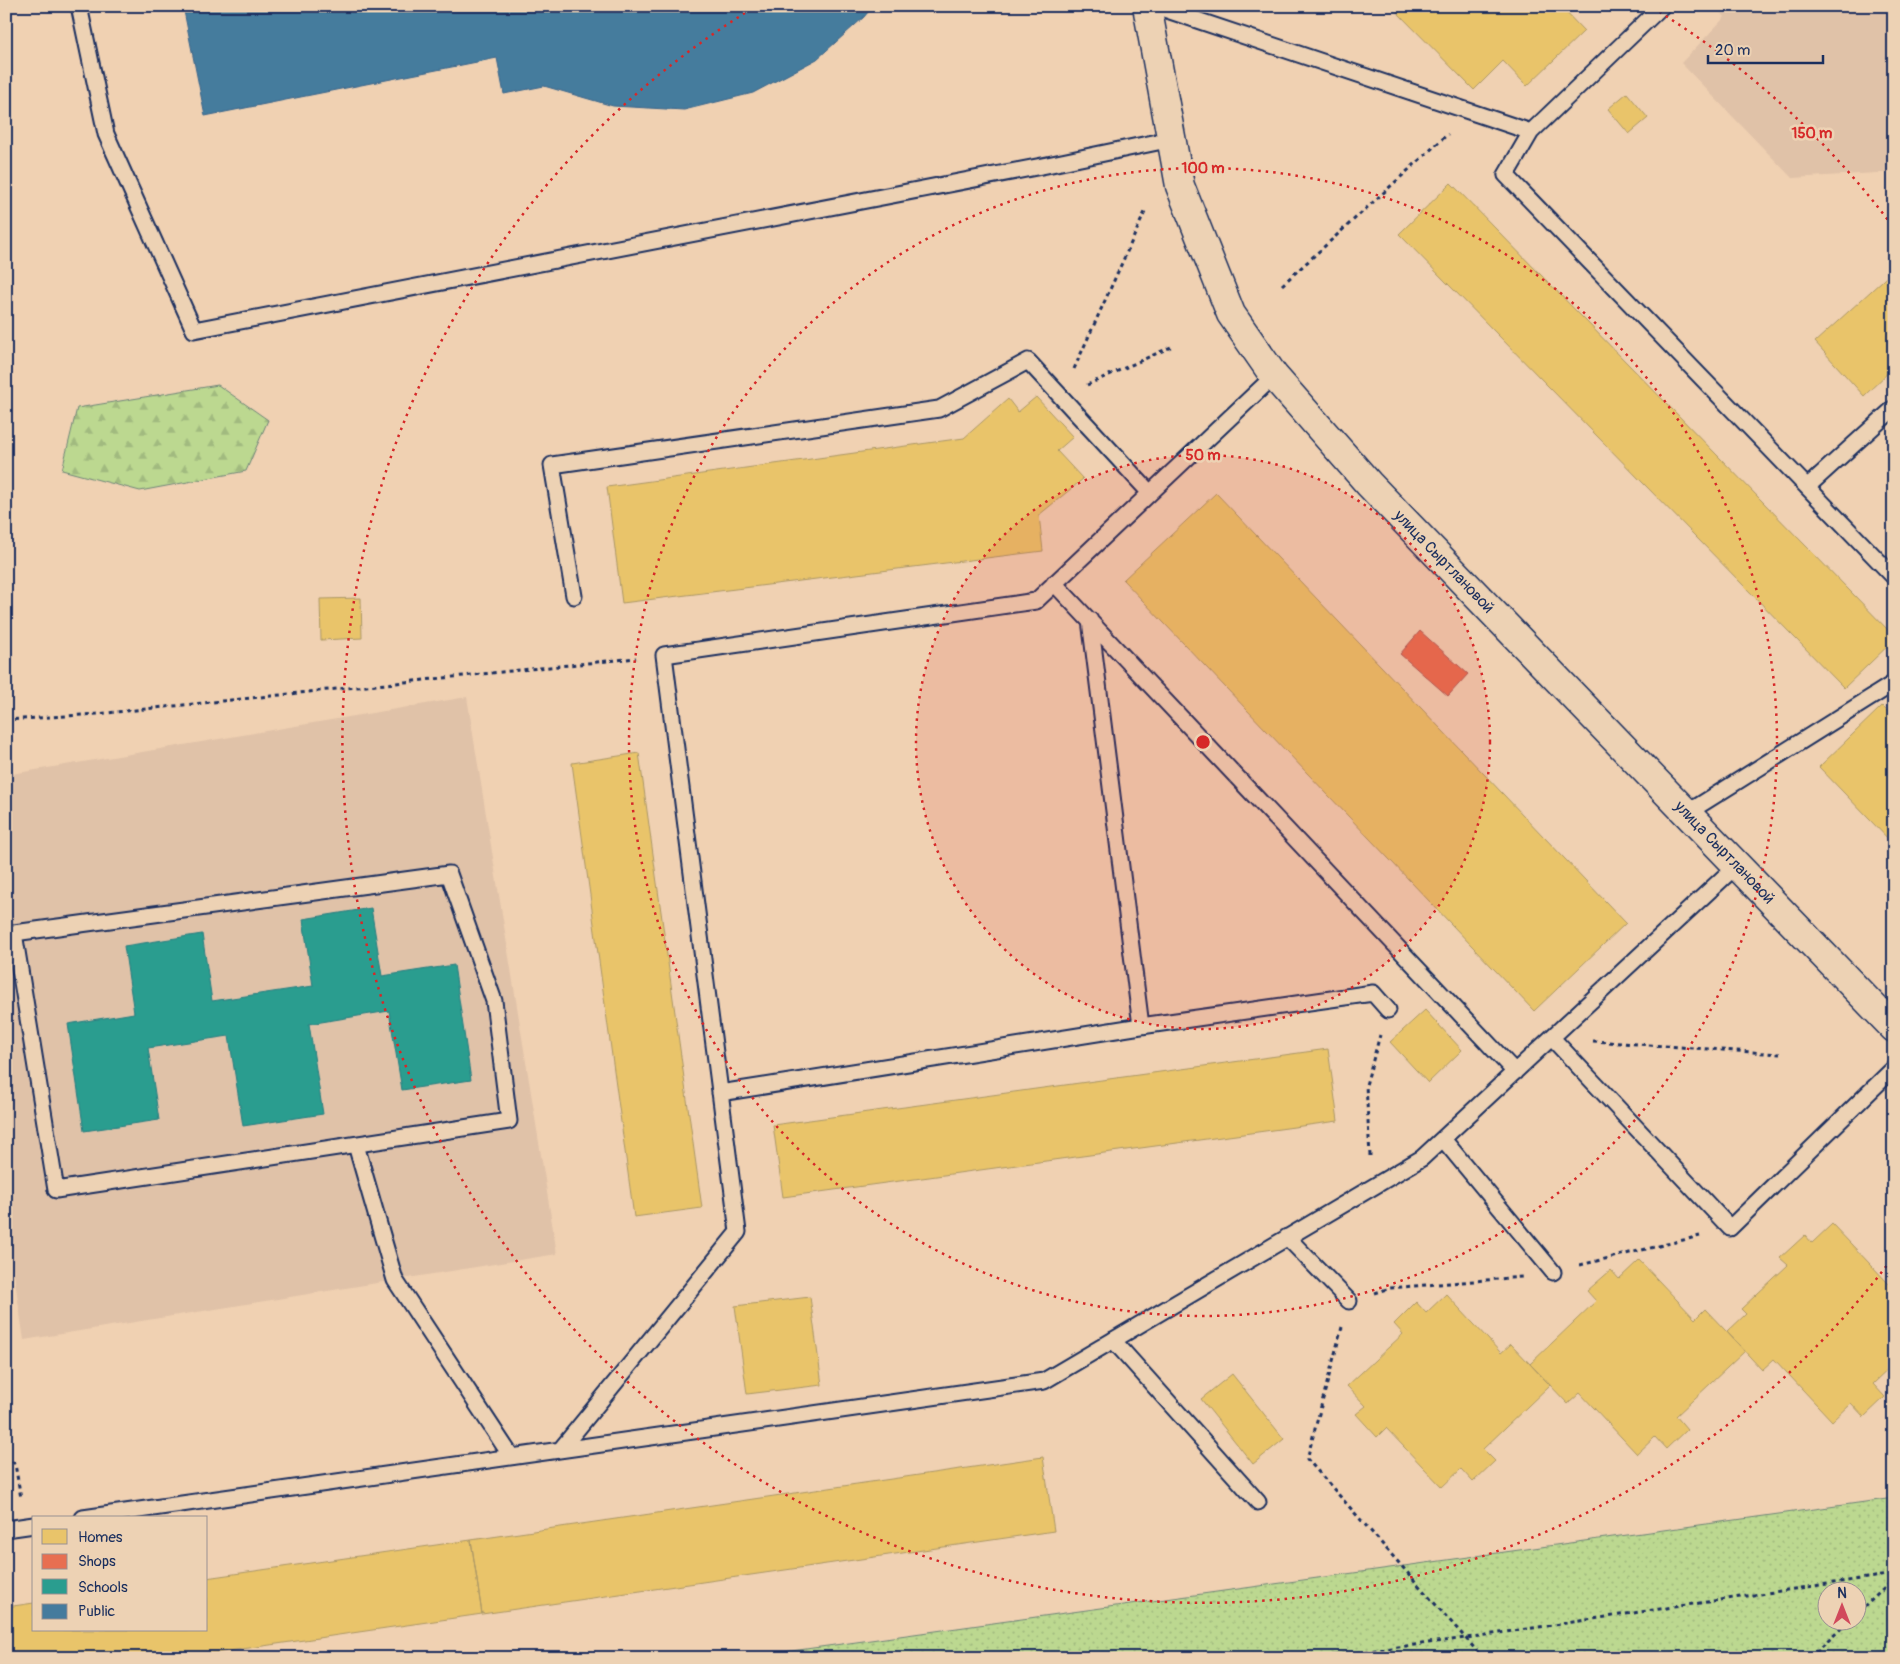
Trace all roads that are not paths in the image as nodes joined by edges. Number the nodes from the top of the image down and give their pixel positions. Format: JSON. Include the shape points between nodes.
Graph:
{"nodes":[{"id":1,"x":79,"y":6,"type":"edge"},
{"id":2,"x":1147,"y":6,"type":"edge"},
{"id":3,"x":1155,"y":6,"type":"edge"},
{"id":4,"x":1662,"y":6,"type":"edge"},
{"id":5,"x":1531,"y":132,"type":"junction"},
{"id":6,"x":1172,"y":139,"type":"junction"},
{"id":7,"x":1274,"y":376,"type":"junction"},
{"id":8,"x":1894,"y":408,"type":"edge"},
{"id":9,"x":1807,"y":487,"type":"junction"},
{"id":10,"x":1150,"y":493,"type":"junction"},
{"id":11,"x":1894,"y":577,"type":"edge"},
{"id":12,"x":1054,"y":583,"type":"junction"},
{"id":13,"x":574,"y":596,"type":"dead end"},
{"id":14,"x":1090,"y":620,"type":"junction"},
{"id":15,"x":1894,"y":682,"type":"edge"},
{"id":16,"x":1687,"y":813,"type":"junction"},
{"id":17,"x":1737,"y":865,"type":"junction"},
{"id":18,"x":1388,"y":1010,"type":"road end"},
{"id":19,"x":1141,"y":1026,"type":"junction"},
{"id":20,"x":1894,"y":1028,"type":"edge"},
{"id":21,"x":1552,"y":1038,"type":"junction"},
{"id":22,"x":1894,"y":1068,"type":"edge"},
{"id":23,"x":1516,"y":1072,"type":"junction"},
{"id":24,"x":720,"y":1093,"type":"junction"},
{"id":25,"x":1443,"y":1139,"type":"junction"},
{"id":26,"x":356,"y":1144,"type":"junction"},
{"id":27,"x":1287,"y":1237,"type":"junction"},
{"id":28,"x":1553,"y":1272,"type":"road end"},
{"id":29,"x":1349,"y":1301,"type":"road end"},
{"id":30,"x":1113,"y":1340,"type":"junction"},
{"id":31,"x":561,"y":1449,"type":"junction"},
{"id":32,"x":511,"y":1456,"type":"junction"},
{"id":33,"x":1258,"y":1502,"type":"dead end"},
{"id":34,"x":97,"y":1516,"type":"edge"},
{"id":35,"x":29,"y":1525,"type":"edge"},
{"id":36,"x":6,"y":1529,"type":"edge"}],
"edges":[{"from":1,"to":6,"type":"lane","via":[[106,134],[194,330]]},
{"from":2,"to":6,"type":"street","name":"улица Сыртлановой"},
{"from":3,"to":5,"type":"lane"},
{"from":4,"to":5,"type":"lane"},
{"from":5,"to":9,"type":"lane","via":[[1506,175]]},
{"from":6,"to":7,"type":"street","name":"улица Сыртлановой","via":[[1180,186],[1231,314]]},
{"from":7,"to":10,"type":"lane"},
{"from":7,"to":16,"type":"street","name":"улица Сыртлановой","via":[[1370,484]]},
{"from":8,"to":9,"type":"lane"},
{"from":9,"to":11,"type":"lane"},
{"from":10,"to":12,"type":"lane"},
{"from":10,"to":13,"type":"lane","via":[[1028,361],[940,409],[552,465]]},
{"from":12,"to":14,"type":"lane"},
{"from":12,"to":24,"type":"lane","via":[[1036,601],[664,655]]},
{"from":14,"to":19,"type":"lane"},
{"from":14,"to":23,"type":"lane"},
{"from":15,"to":16,"type":"lane"},
{"from":16,"to":17,"type":"street","name":"улица Сыртлановой"},
{"from":17,"to":20,"type":"street","name":"улица Сыртлановой"},
{"from":17,"to":21,"type":"lane"},
{"from":18,"to":19,"type":"lane","via":[[1374,993]]},
{"from":19,"to":24,"type":"lane"},
{"from":21,"to":22,"type":"lane","via":[[1730,1228]]},
{"from":21,"to":23,"type":"lane"},
{"from":23,"to":25,"type":"lane"},
{"from":24,"to":31,"type":"lane","via":[[738,1232]]},
{"from":25,"to":27,"type":"lane","via":[[1422,1158]]},
{"from":25,"to":28,"type":"lane"},
{"from":26,"to":26,"type":"lane","via":[[56,1190],[14,933],[448,874],[494,1001],[509,1122]]},
{"from":26,"to":32,"type":"lane","via":[[395,1280]]},
{"from":27,"to":29,"type":"lane"},
{"from":27,"to":30,"type":"lane"},
{"from":30,"to":31,"type":"lane","via":[[1044,1381]]},
{"from":30,"to":33,"type":"lane"},
{"from":31,"to":32,"type":"lane"},
{"from":32,"to":34,"type":"lane"},
{"from":35,"to":36,"type":"lane"}]}
